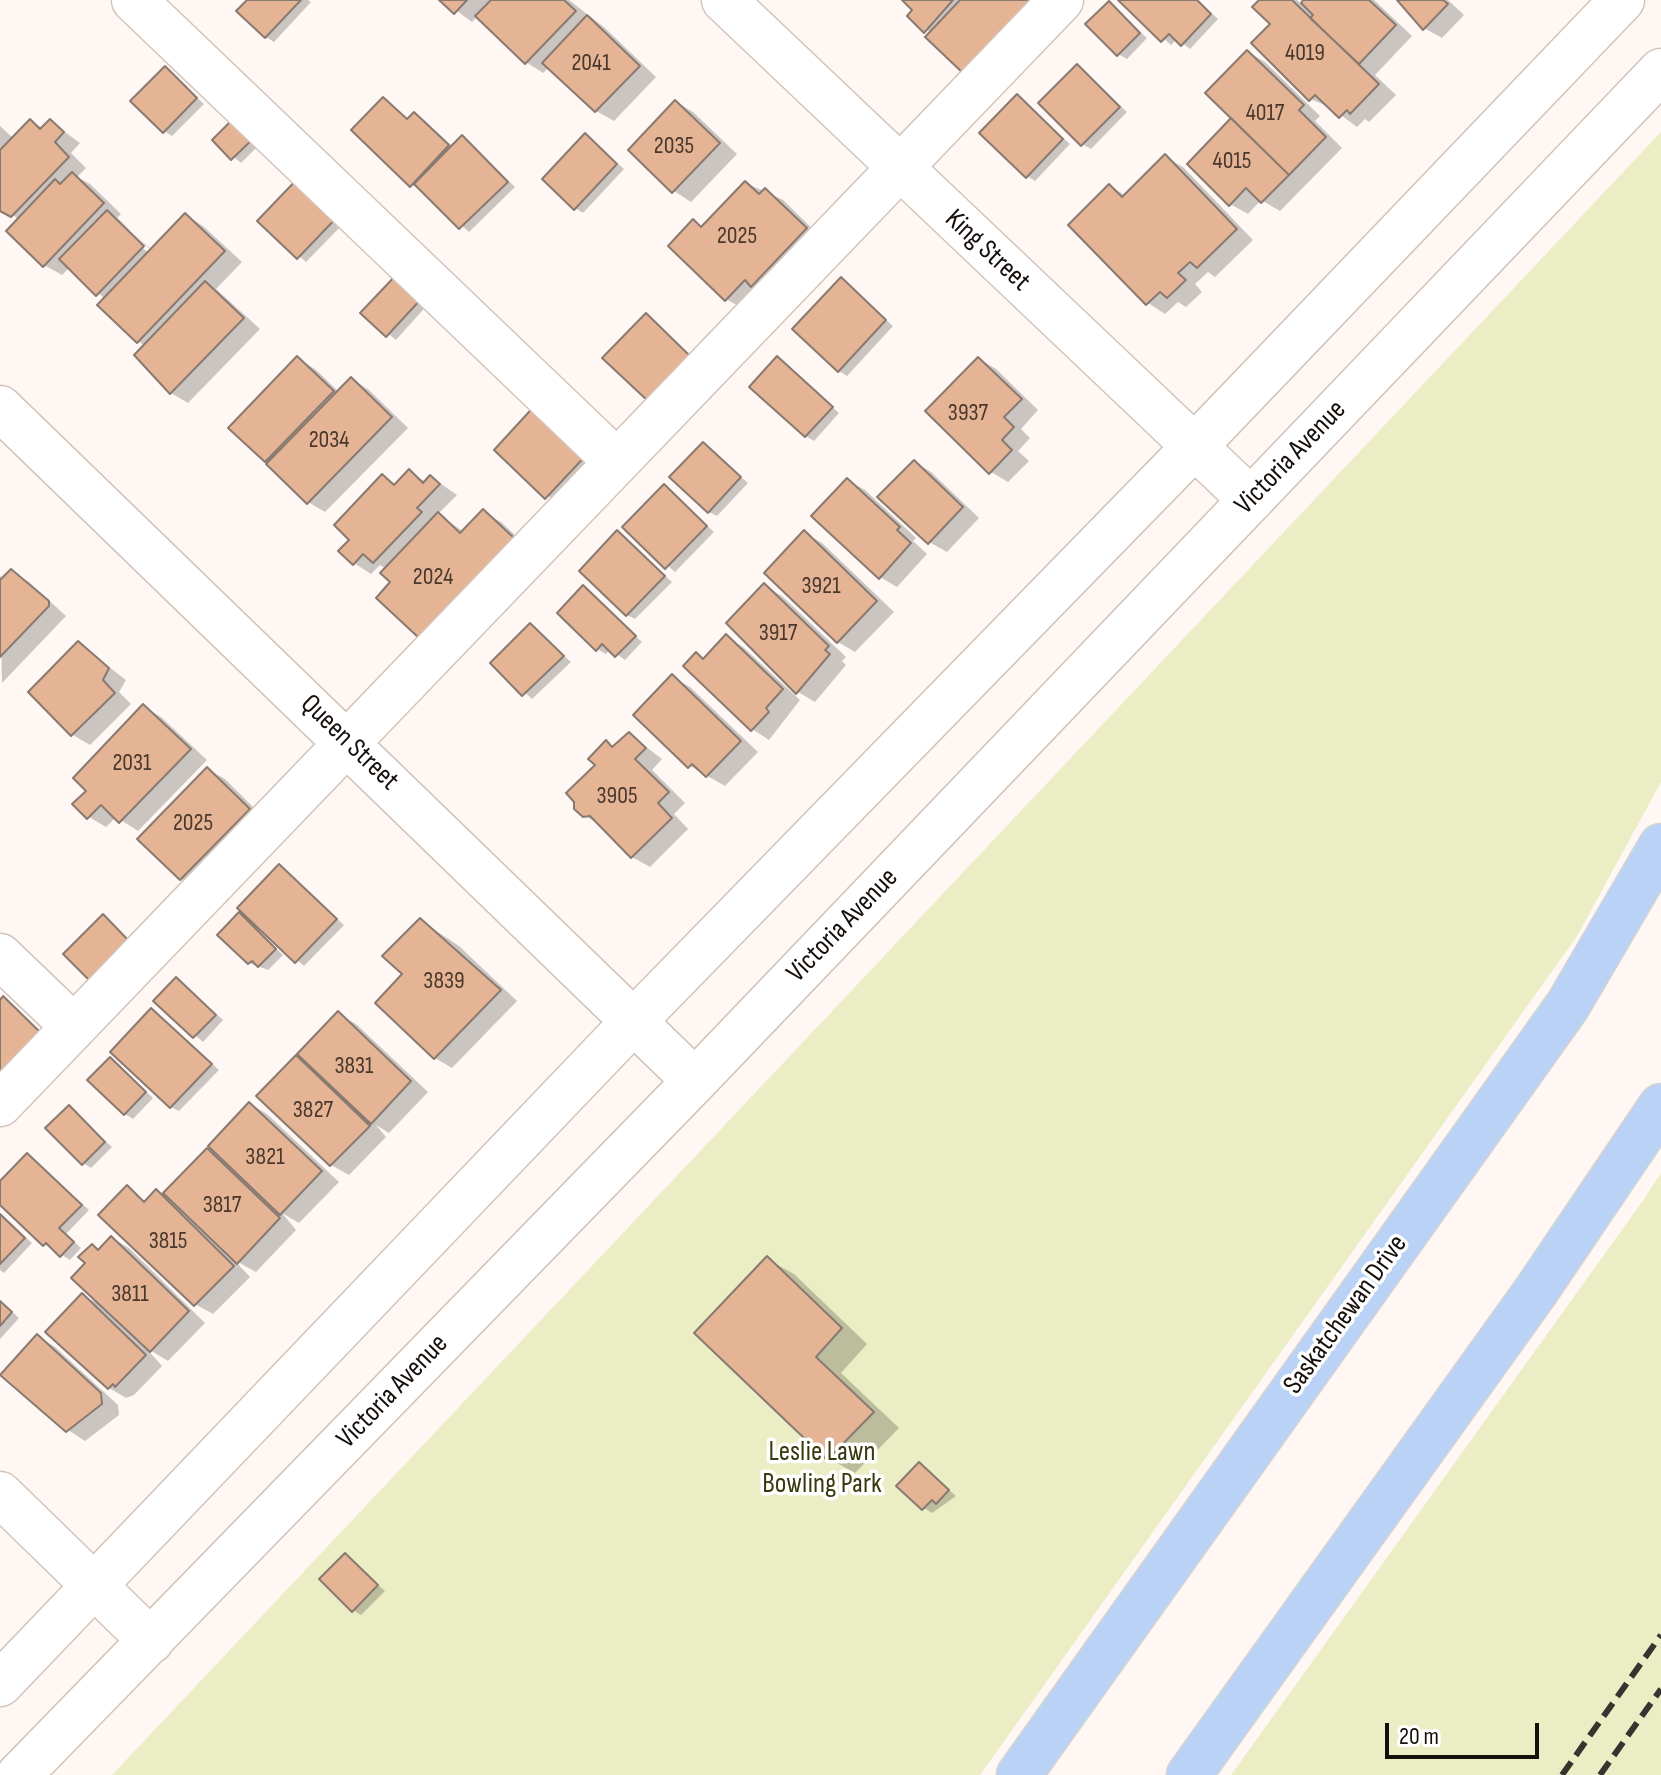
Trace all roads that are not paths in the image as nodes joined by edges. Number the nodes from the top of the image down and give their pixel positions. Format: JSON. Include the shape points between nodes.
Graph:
{"nodes":[{"id":1,"x":134,"y":0,"type":"edge"},
{"id":2,"x":724,"y":0,"type":"edge"},
{"id":3,"x":1061,"y":0,"type":"edge"},
{"id":4,"x":1622,"y":0,"type":"edge"},
{"id":5,"x":1661,"y":71,"type":"edge"},
{"id":6,"x":899,"y":169,"type":"junction"},
{"id":7,"x":0,"y":408,"type":"edge"},
{"id":8,"x":1195,"y":446,"type":"junction"},
{"id":9,"x":617,"y":462,"type":"junction"},
{"id":10,"x":1251,"y":500,"type":"junction"},
{"id":11,"x":348,"y":742,"type":"junction"},
{"id":12,"x":1661,"y":846,"type":"edge"},
{"id":13,"x":0,"y":956,"type":"edge"},
{"id":14,"x":634,"y":1021,"type":"junction"},
{"id":15,"x":74,"y":1027,"type":"junction"},
{"id":16,"x":695,"y":1081,"type":"junction"},
{"id":17,"x":0,"y":1104,"type":"edge"},
{"id":18,"x":1661,"y":1106,"type":"edge"},
{"id":19,"x":0,"y":1494,"type":"edge"},
{"id":20,"x":95,"y":1587,"type":"junction"},
{"id":21,"x":151,"y":1641,"type":"junction"},
{"id":22,"x":0,"y":1684,"type":"edge"},
{"id":23,"x":19,"y":1775,"type":"edge"},
{"id":24,"x":1019,"y":1775,"type":"edge"},
{"id":25,"x":1189,"y":1775,"type":"edge"}],
"edges":[{"from":1,"to":9,"type":"street"},
{"from":2,"to":6,"type":"street","name":"King Street"},
{"from":3,"to":6,"type":"street"},
{"from":4,"to":8,"type":"street"},
{"from":5,"to":10,"type":"street","name":"Victoria Avenue"},
{"from":6,"to":8,"type":"street","name":"King Street"},
{"from":6,"to":9,"type":"street"},
{"from":7,"to":11,"type":"street","name":"Queen Street"},
{"from":8,"to":10,"type":"street","name":"King Street"},
{"from":8,"to":14,"type":"street"},
{"from":9,"to":11,"type":"street"},
{"from":10,"to":16,"type":"street","name":"Victoria Avenue"},
{"from":11,"to":14,"type":"street","name":"Queen Street"},
{"from":11,"to":15,"type":"street"},
{"from":12,"to":24,"type":"main road","name":"Saskatchewan Drive","via":[[1568,1005]]},
{"from":13,"to":15,"type":"street"},
{"from":14,"to":16,"type":"street","name":"Queen Street"},
{"from":14,"to":20,"type":"street"},
{"from":15,"to":17,"type":"street"},
{"from":16,"to":21,"type":"street","name":"Victoria Avenue"},
{"from":18,"to":25,"type":"main road","via":[[1527,1304]]},
{"from":19,"to":20,"type":"street"},
{"from":20,"to":21,"type":"street"},
{"from":20,"to":22,"type":"street"},
{"from":21,"to":23,"type":"street","name":"Victoria Avenue"}]}
